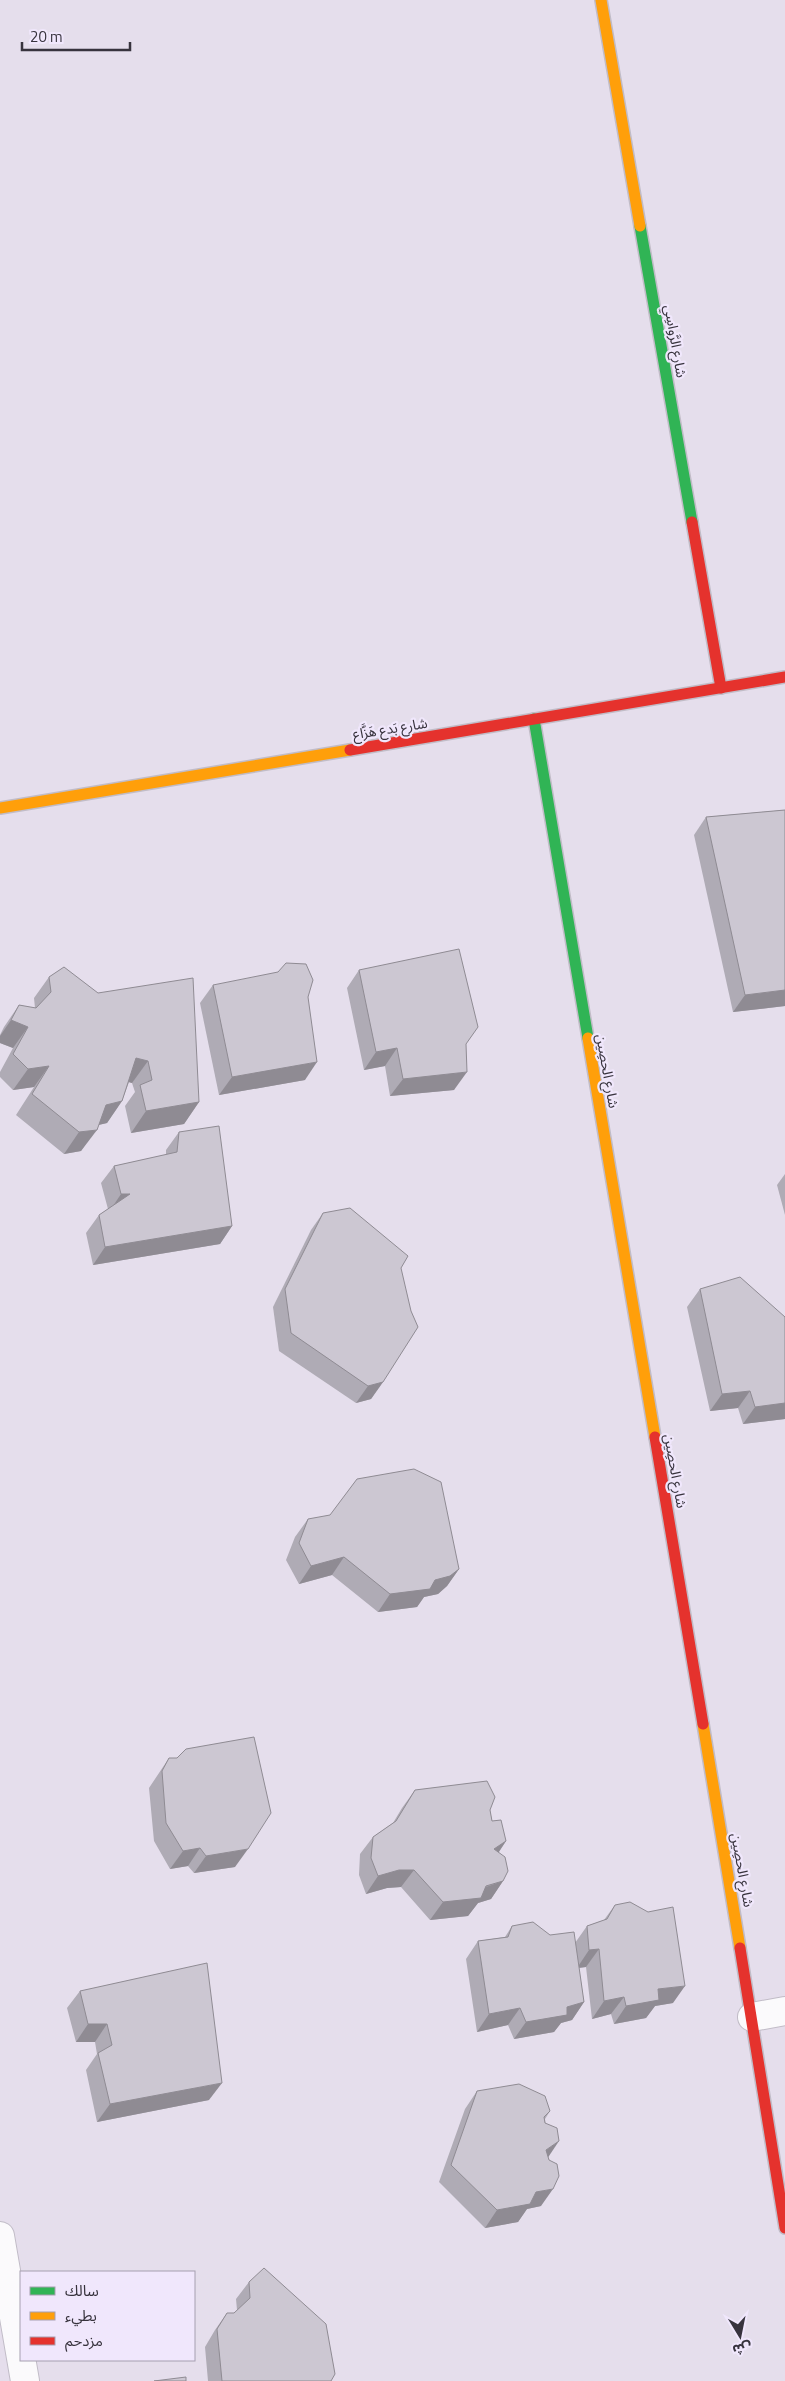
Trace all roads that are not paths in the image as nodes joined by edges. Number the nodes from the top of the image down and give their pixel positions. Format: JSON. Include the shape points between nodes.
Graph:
{"nodes":[{"id":1,"x":601,"y":0,"type":"edge"},
{"id":2,"x":785,"y":677,"type":"edge"},
{"id":3,"x":721,"y":688,"type":"junction"},
{"id":4,"x":534,"y":719,"type":"junction"},
{"id":5,"x":0,"y":808,"type":"edge"},
{"id":6,"x":785,"y":2011,"type":"edge"},
{"id":7,"x":752,"y":2017,"type":"junction"},
{"id":8,"x":785,"y":2228,"type":"edge"},
{"id":9,"x":0,"y":2236,"type":"edge"},
{"id":10,"x":20,"y":2352,"type":"edge"},
{"id":11,"x":22,"y":2361,"type":"edge"},
{"id":12,"x":25,"y":2381,"type":"edge"}],
"edges":[{"from":1,"to":3,"type":"street","name":"شارع الرَّواسِي"},
{"from":2,"to":3,"type":"street","name":"شارع بَدع هَزَّاع"},
{"from":3,"to":4,"type":"street","name":"شارع بَدع هَزَّاع"},
{"from":4,"to":5,"type":"street","name":"شارع بَدع هَزَّاع"},
{"from":4,"to":7,"type":"street","name":"شارع الحصِين"},
{"from":6,"to":7,"type":"street"},
{"from":7,"to":8,"type":"street","name":"شارع الحصِين"},
{"from":9,"to":10,"type":"street"},
{"from":11,"to":12,"type":"street"}]}
